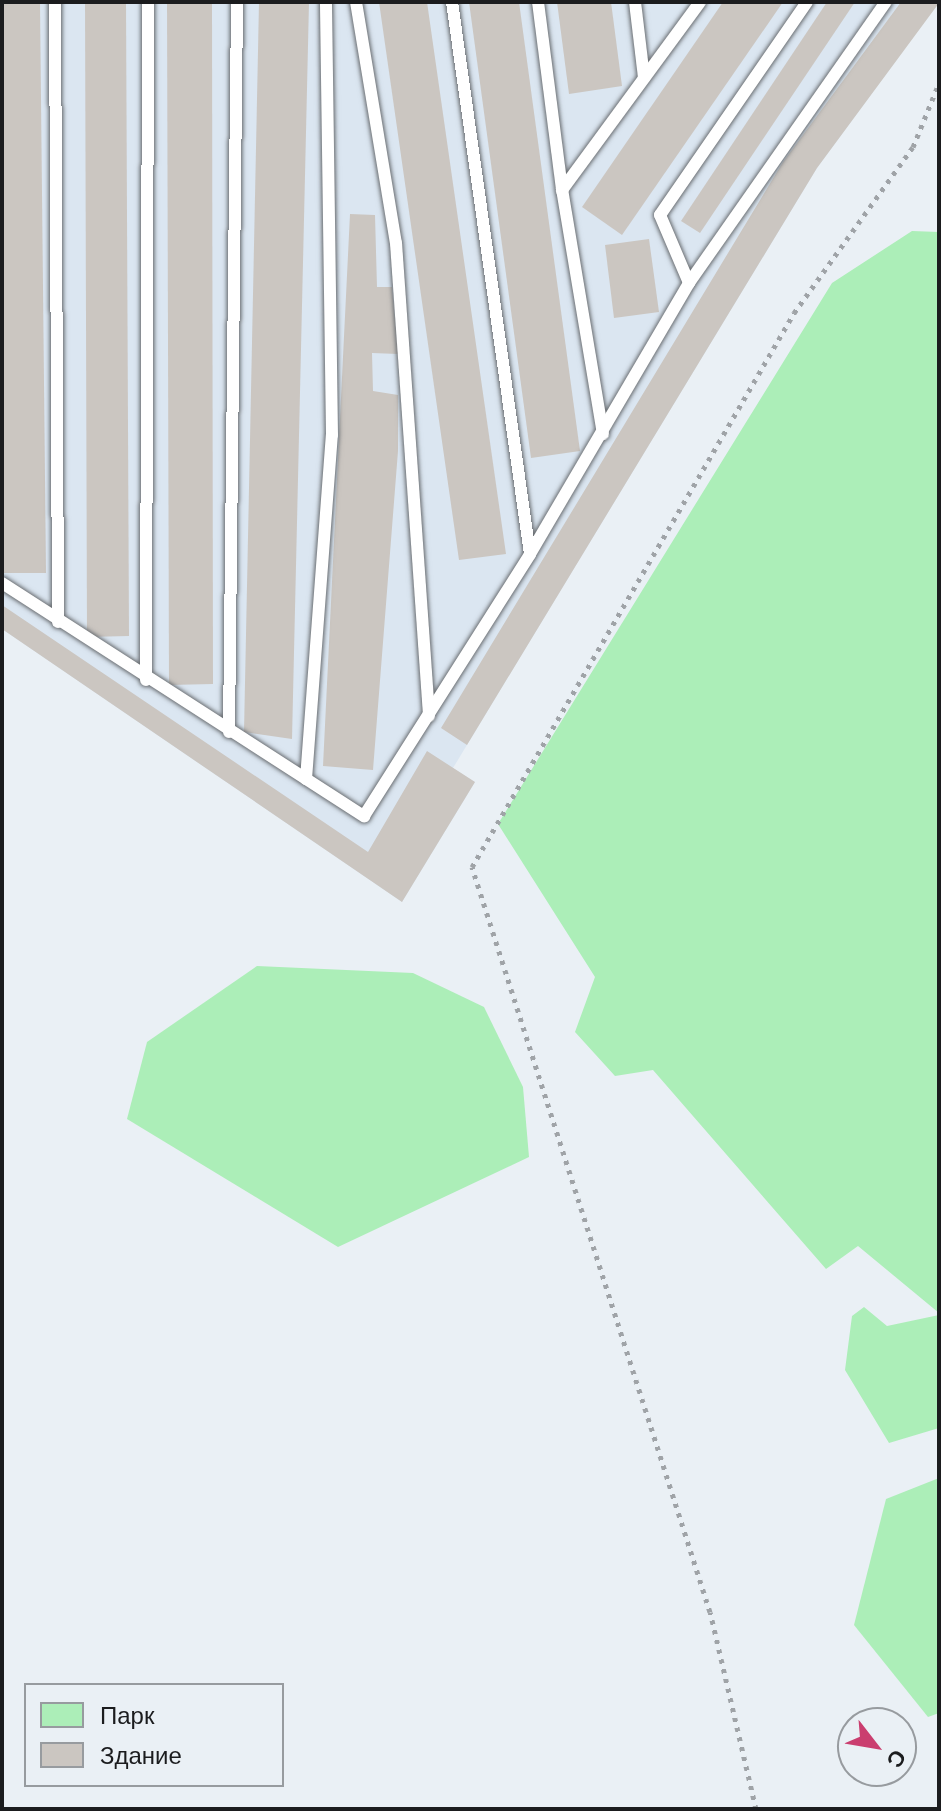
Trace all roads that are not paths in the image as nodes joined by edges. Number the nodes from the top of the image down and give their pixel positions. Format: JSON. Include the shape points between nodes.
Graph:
{"nodes":[{"id":1,"x":55,"y":2,"type":"edge"},
{"id":2,"x":148,"y":2,"type":"edge"},
{"id":3,"x":237,"y":2,"type":"edge"},
{"id":4,"x":326,"y":2,"type":"edge"},
{"id":5,"x":356,"y":2,"type":"edge"},
{"id":6,"x":452,"y":2,"type":"edge"},
{"id":7,"x":538,"y":2,"type":"edge"},
{"id":8,"x":635,"y":2,"type":"edge"},
{"id":9,"x":700,"y":2,"type":"edge"},
{"id":10,"x":807,"y":2,"type":"edge"},
{"id":11,"x":886,"y":2,"type":"edge"},
{"id":12,"x":644,"y":77,"type":"junction"},
{"id":13,"x":562,"y":190,"type":"junction"},
{"id":14,"x":689,"y":283,"type":"junction"},
{"id":15,"x":603,"y":434,"type":"junction"},
{"id":16,"x":530,"y":554,"type":"junction"},
{"id":17,"x":2,"y":583,"type":"edge"},
{"id":18,"x":58,"y":622,"type":"junction"},
{"id":19,"x":146,"y":680,"type":"junction"},
{"id":20,"x":429,"y":716,"type":"junction"},
{"id":21,"x":229,"y":732,"type":"junction"},
{"id":22,"x":306,"y":779,"type":"junction"}],
"edges":[{"from":1,"to":18,"type":"lane"},
{"from":2,"to":19,"type":"lane"},
{"from":3,"to":21,"type":"lane"},
{"from":4,"to":22,"type":"lane","via":[[332,435]]},
{"from":5,"to":20,"type":"lane","via":[[396,243]]},
{"from":6,"to":16,"type":"lane"},
{"from":7,"to":13,"type":"lane"},
{"from":8,"to":12,"type":"lane"},
{"from":9,"to":12,"type":"lane"},
{"from":10,"to":14,"type":"lane","via":[[660,215]]},
{"from":11,"to":14,"type":"lane"},
{"from":12,"to":13,"type":"lane"},
{"from":13,"to":15,"type":"lane"},
{"from":14,"to":15,"type":"lane"},
{"from":15,"to":16,"type":"lane"},
{"from":16,"to":20,"type":"lane"},
{"from":17,"to":18,"type":"lane"},
{"from":18,"to":19,"type":"lane"},
{"from":19,"to":21,"type":"lane"},
{"from":20,"to":22,"type":"lane","via":[[364,816]]},
{"from":21,"to":22,"type":"lane"}]}
